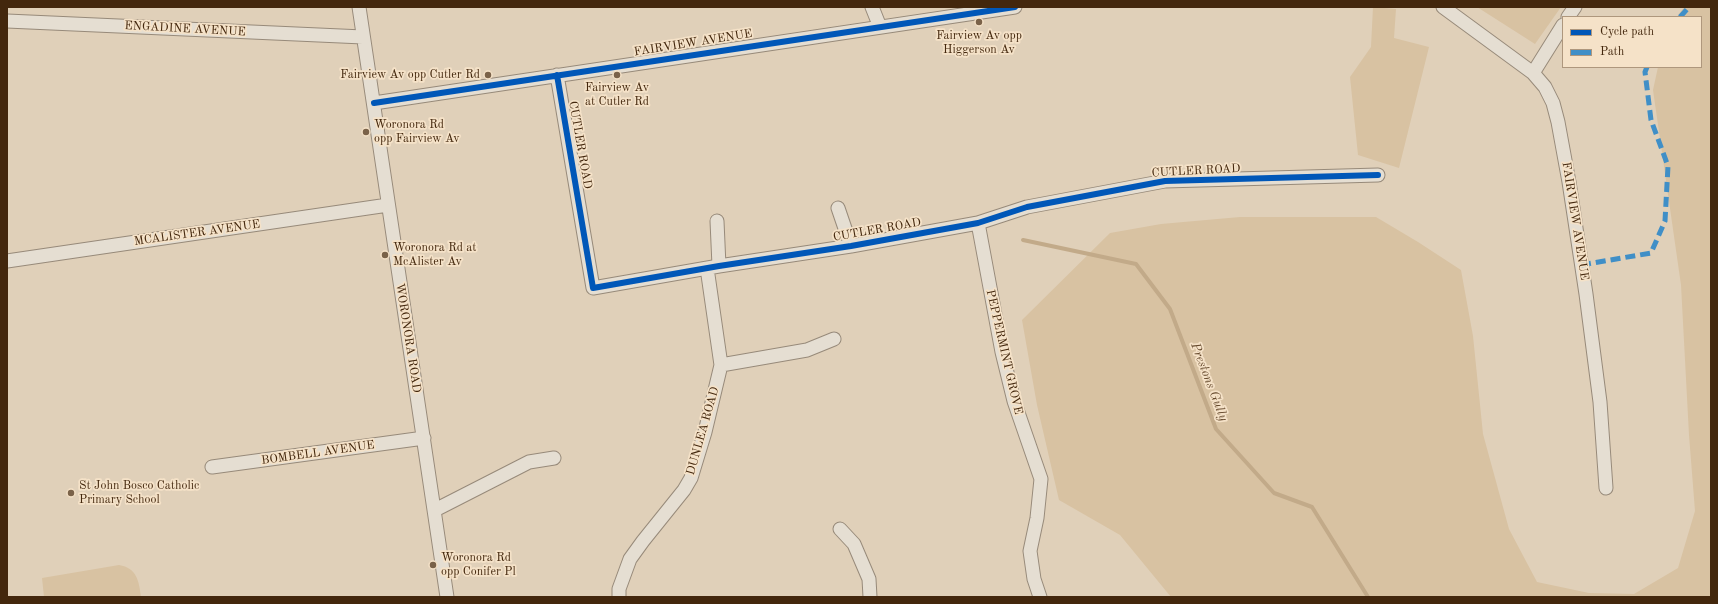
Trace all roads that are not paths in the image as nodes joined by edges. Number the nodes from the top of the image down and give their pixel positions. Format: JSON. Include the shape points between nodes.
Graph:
{"nodes":[{"id":1,"x":359,"y":7,"type":"edge"},
{"id":2,"x":872,"y":7,"type":"edge"},
{"id":3,"x":1015,"y":7,"type":"edge"},
{"id":4,"x":1443,"y":7,"type":"edge"},
{"id":5,"x":1575,"y":7,"type":"edge"},
{"id":6,"x":1569,"y":16,"type":"edge"},
{"id":7,"x":7,"y":21,"type":"edge"},
{"id":8,"x":880,"y":26,"type":"junction"},
{"id":9,"x":1562,"y":27,"type":"edge"},
{"id":10,"x":363,"y":37,"type":"junction"},
{"id":11,"x":1533,"y":73,"type":"junction"},
{"id":12,"x":557,"y":75,"type":"junction"},
{"id":13,"x":374,"y":103,"type":"junction"},
{"id":14,"x":1378,"y":175,"type":"dead end"},
{"id":15,"x":388,"y":205,"type":"junction"},
{"id":16,"x":838,"y":208,"type":"dead end"},
{"id":17,"x":717,"y":221,"type":"dead end"},
{"id":18,"x":978,"y":223,"type":"junction"},
{"id":19,"x":851,"y":246,"type":"junction"},
{"id":20,"x":7,"y":261,"type":"edge"},
{"id":21,"x":713,"y":267,"type":"junction"},
{"id":22,"x":834,"y":339,"type":"dead end"},
{"id":23,"x":722,"y":365,"type":"junction"},
{"id":24,"x":424,"y":438,"type":"junction"},
{"id":25,"x":554,"y":458,"type":"dead end"},
{"id":26,"x":212,"y":467,"type":"dead end"},
{"id":27,"x":1606,"y":488,"type":"dead end"},
{"id":28,"x":435,"y":510,"type":"junction"},
{"id":29,"x":840,"y":529,"type":"dead end"},
{"id":30,"x":447,"y":597,"type":"edge"},
{"id":31,"x":619,"y":597,"type":"edge"},
{"id":32,"x":870,"y":597,"type":"edge"},
{"id":33,"x":1040,"y":597,"type":"edge"}],
"edges":[{"from":1,"to":10,"type":"street","name":"WORONORA ROAD"},
{"from":2,"to":8,"type":"street"},
{"from":3,"to":8,"type":"street","name":"FAIRVIEW AVENUE"},
{"from":4,"to":11,"type":"street","name":"FAIRVIEW AVENUE"},
{"from":5,"to":6,"type":"street"},
{"from":7,"to":10,"type":"street","name":"ENGADINE AVENUE"},
{"from":8,"to":12,"type":"street","name":"FAIRVIEW AVENUE"},
{"from":9,"to":11,"type":"street"},
{"from":10,"to":13,"type":"street","name":"WORONORA ROAD"},
{"from":11,"to":27,"type":"street","name":"FAIRVIEW AVENUE","via":[[1545,87],[1553,103],[1560,129],[1600,402]]},
{"from":12,"to":13,"type":"street","name":"FAIRVIEW AVENUE"},
{"from":12,"to":21,"type":"street","name":"CUTLER ROAD","via":[[594,288]]},
{"from":13,"to":15,"type":"street","name":"WORONORA ROAD"},
{"from":14,"to":18,"type":"street","name":"CUTLER ROAD","via":[[1165,181],[1027,207]]},
{"from":15,"to":20,"type":"street","name":"MCALISTER AVENUE"},
{"from":15,"to":24,"type":"street","name":"WORONORA ROAD"},
{"from":16,"to":19,"type":"street"},
{"from":17,"to":21,"type":"street","name":"DUNLEA ROAD"},
{"from":18,"to":19,"type":"street","name":"CUTLER ROAD"},
{"from":18,"to":33,"type":"street","name":"PEPPERMINT GROVE","via":[[1012,394],[1041,479],[1030,551],[1034,579]]},
{"from":19,"to":21,"type":"street","name":"CUTLER ROAD"},
{"from":21,"to":23,"type":"street","name":"DUNLEA ROAD"},
{"from":22,"to":23,"type":"street","via":[[807,350]]},
{"from":23,"to":31,"type":"street","name":"DUNLEA ROAD","via":[[691,478],[630,559],[619,589]]},
{"from":24,"to":26,"type":"street","name":"BOMBELL AVENUE"},
{"from":24,"to":28,"type":"street","name":"WORONORA ROAD"},
{"from":25,"to":28,"type":"street","via":[[529,462]]},
{"from":28,"to":30,"type":"street","name":"WORONORA ROAD"},
{"from":29,"to":32,"type":"street","via":[[854,544],[869,579]]}]}
